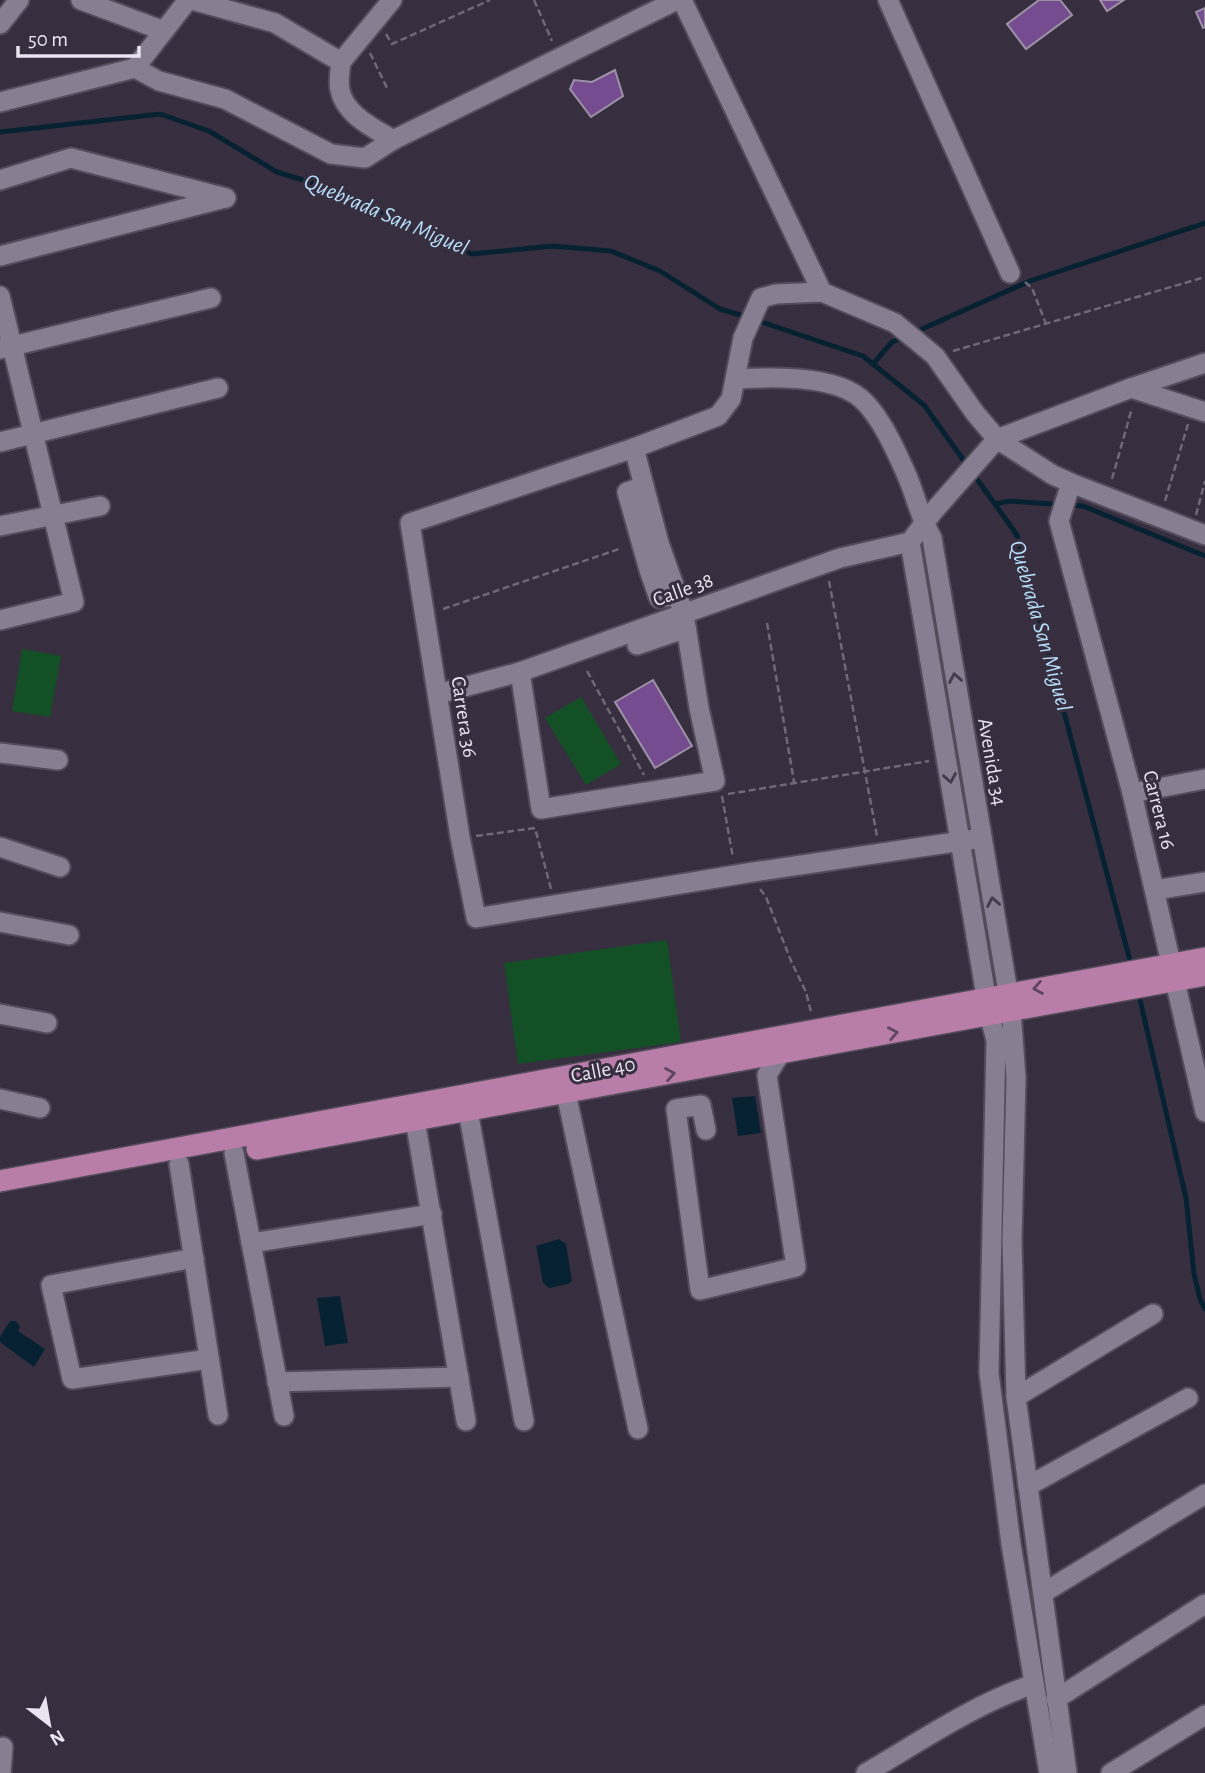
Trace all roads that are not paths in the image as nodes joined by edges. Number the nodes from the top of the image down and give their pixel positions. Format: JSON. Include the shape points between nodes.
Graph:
{"nodes":[{"id":1,"x":19,"y":0,"type":"edge"},
{"id":2,"x":81,"y":0,"type":"edge"},
{"id":3,"x":190,"y":0,"type":"edge"},
{"id":4,"x":392,"y":0,"type":"edge"},
{"id":5,"x":679,"y":0,"type":"edge"},
{"id":6,"x":888,"y":0,"type":"edge"},
{"id":7,"x":0,"y":24,"type":"edge"},
{"id":8,"x":164,"y":30,"type":"junction"},
{"id":9,"x":341,"y":62,"type":"junction"},
{"id":10,"x":135,"y":68,"type":"junction"},
{"id":11,"x":0,"y":102,"type":"edge"},
{"id":12,"x":393,"y":140,"type":"junction"},
{"id":13,"x":0,"y":180,"type":"edge"},
{"id":14,"x":0,"y":256,"type":"edge"},
{"id":15,"x":1010,"y":273,"type":"dead end"},
{"id":16,"x":822,"y":292,"type":"junction"},
{"id":17,"x":0,"y":296,"type":"edge"},
{"id":18,"x":211,"y":299,"type":"dead end"},
{"id":19,"x":6,"y":347,"type":"edge"},
{"id":20,"x":1205,"y":363,"type":"edge"},
{"id":21,"x":737,"y":379,"type":"junction"},
{"id":22,"x":218,"y":388,"type":"dead end"},
{"id":23,"x":1131,"y":398,"type":"junction"},
{"id":24,"x":1205,"y":412,"type":"edge"},
{"id":25,"x":35,"y":434,"type":"junction"},
{"id":26,"x":0,"y":442,"type":"edge"},
{"id":27,"x":993,"y":443,"type":"junction"},
{"id":28,"x":634,"y":448,"type":"junction"},
{"id":29,"x":1069,"y":490,"type":"junction"},
{"id":30,"x":100,"y":506,"type":"dead end"},
{"id":31,"x":54,"y":515,"type":"junction"},
{"id":32,"x":928,"y":518,"type":"junction"},
{"id":33,"x":0,"y":526,"type":"edge"},
{"id":34,"x":1200,"y":528,"type":"edge"},
{"id":35,"x":910,"y":542,"type":"junction"},
{"id":36,"x":678,"y":616,"type":"junction"},
{"id":37,"x":0,"y":620,"type":"edge"},
{"id":38,"x":520,"y":672,"type":"junction"},
{"id":39,"x":438,"y":694,"type":"junction"},
{"id":40,"x":0,"y":753,"type":"edge"},
{"id":41,"x":58,"y":760,"type":"dead end"},
{"id":42,"x":1205,"y":779,"type":"edge"},
{"id":43,"x":1132,"y":793,"type":"junction"},
{"id":44,"x":982,"y":838,"type":"junction"},
{"id":45,"x":961,"y":840,"type":"junction"},
{"id":46,"x":0,"y":848,"type":"edge"},
{"id":47,"x":60,"y":867,"type":"dead end"},
{"id":48,"x":1205,"y":882,"type":"edge"},
{"id":49,"x":1156,"y":890,"type":"junction"},
{"id":50,"x":0,"y":922,"type":"edge"},
{"id":51,"x":69,"y":935,"type":"dead end"},
{"id":52,"x":1205,"y":958,"type":"edge"},
{"id":53,"x":1166,"y":973,"type":"junction"},
{"id":54,"x":1205,"y":975,"type":"edge"},
{"id":55,"x":1009,"y":1002,"type":"junction"},
{"id":56,"x":988,"y":1006,"type":"junction"},
{"id":57,"x":0,"y":1014,"type":"edge"},
{"id":58,"x":47,"y":1023,"type":"dead end"},
{"id":59,"x":779,"y":1046,"type":"junction"},
{"id":60,"x":639,"y":1071,"type":"junction"},
{"id":61,"x":566,"y":1093,"type":"junction"},
{"id":62,"x":0,"y":1098,"type":"edge"},
{"id":63,"x":467,"y":1103,"type":"junction"},
{"id":64,"x":40,"y":1108,"type":"dead end"},
{"id":65,"x":1205,"y":1112,"type":"edge"},
{"id":66,"x":414,"y":1113,"type":"junction"},
{"id":67,"x":705,"y":1130,"type":"dead end"},
{"id":68,"x":234,"y":1153,"type":"junction"},
{"id":69,"x":178,"y":1157,"type":"junction"},
{"id":70,"x":0,"y":1181,"type":"edge"},
{"id":71,"x":0,"y":1196,"type":"edge"},
{"id":72,"x":432,"y":1214,"type":"junction"},
{"id":73,"x":251,"y":1243,"type":"junction"},
{"id":74,"x":194,"y":1258,"type":"junction"},
{"id":75,"x":1153,"y":1314,"type":"dead end"},
{"id":76,"x":209,"y":1359,"type":"junction"},
{"id":77,"x":459,"y":1377,"type":"junction"},
{"id":78,"x":277,"y":1382,"type":"junction"},
{"id":79,"x":1016,"y":1397,"type":"junction"},
{"id":80,"x":1188,"y":1398,"type":"dead end"},
{"id":81,"x":218,"y":1415,"type":"dead end"},
{"id":82,"x":284,"y":1416,"type":"dead end"},
{"id":83,"x":524,"y":1421,"type":"dead end"},
{"id":84,"x":466,"y":1422,"type":"dead end"},
{"id":85,"x":638,"y":1429,"type":"dead end"},
{"id":86,"x":1028,"y":1486,"type":"junction"},
{"id":87,"x":1205,"y":1494,"type":"edge"},
{"id":88,"x":1043,"y":1593,"type":"junction"},
{"id":89,"x":1205,"y":1604,"type":"edge"},
{"id":90,"x":1034,"y":1684,"type":"junction"},
{"id":91,"x":1056,"y":1699,"type":"junction"},
{"id":92,"x":1205,"y":1715,"type":"edge"},
{"id":93,"x":0,"y":1754,"type":"edge"},
{"id":94,"x":1,"y":1773,"type":"edge"},
{"id":95,"x":866,"y":1773,"type":"edge"},
{"id":96,"x":1053,"y":1773,"type":"edge"},
{"id":97,"x":1111,"y":1773,"type":"edge"}],
"edges":[{"from":1,"to":7,"type":"street"},
{"from":2,"to":8,"type":"street"},
{"from":3,"to":8,"type":"street"},
{"from":3,"to":9,"type":"street","via":[[275,23]]},
{"from":4,"to":9,"type":"street"},
{"from":5,"to":12,"type":"street"},
{"from":5,"to":16,"type":"street"},
{"from":6,"to":15,"type":"street"},
{"from":8,"to":10,"type":"street"},
{"from":9,"to":12,"type":"street","via":[[340,91],[346,105],[357,118]]},
{"from":10,"to":11,"type":"street"},
{"from":10,"to":12,"type":"street","via":[[159,81],[225,99],[331,154],[365,158]]},
{"from":13,"to":14,"type":"street","via":[[71,158],[226,198]]},
{"from":16,"to":21,"type":"street","via":[[761,298],[743,338]]},
{"from":16,"to":27,"type":"street","via":[[898,325],[933,355]]},
{"from":17,"to":19,"type":"street"},
{"from":18,"to":19,"type":"street"},
{"from":19,"to":25,"type":"street"},
{"from":20,"to":23,"type":"street"},
{"from":21,"to":28,"type":"street","via":[[731,399],[718,416]]},
{"from":21,"to":32,"type":"street","name":"Avenida 34","via":[[815,380],[854,393],[881,421]]},
{"from":22,"to":25,"type":"street"},
{"from":23,"to":24,"type":"street"},
{"from":23,"to":27,"type":"street"},
{"from":25,"to":26,"type":"street"},
{"from":25,"to":31,"type":"street"},
{"from":27,"to":29,"type":"street","via":[[1053,475]]},
{"from":27,"to":32,"type":"street"},
{"from":28,"to":36,"type":"street","via":[[678,594]]},
{"from":28,"to":39,"type":"street","name":"Carrera 36","via":[[410,523]]},
{"from":29,"to":34,"type":"street"},
{"from":29,"to":43,"type":"street","name":"Carrera 16","via":[[1059,521]]},
{"from":30,"to":31,"type":"street"},
{"from":31,"to":33,"type":"street"},
{"from":31,"to":37,"type":"street","via":[[74,602]]},
{"from":32,"to":35,"type":"street"},
{"from":44,"to":32,"type":"street","name":"Avenida 34","one_way":true},
{"from":35,"to":36,"type":"street","name":"Calle 38","via":[[840,558]]},
{"from":35,"to":45,"type":"street","name":"Avenida 34","one_way":true},
{"from":36,"to":38,"type":"street","name":"Calle 38"},
{"from":36,"to":38,"type":"street","via":[[715,781],[541,808]]},
{"from":38,"to":39,"type":"street","name":"Calle 38"},
{"from":39,"to":45,"type":"street","name":"Carrera 36","via":[[476,918],[741,869]]},
{"from":40,"to":41,"type":"street"},
{"from":42,"to":43,"type":"street"},
{"from":43,"to":49,"type":"street","name":"Carrera 16"},
{"from":44,"to":45,"type":"street"},
{"from":55,"to":44,"type":"street","name":"Avenida 34","one_way":true},
{"from":45,"to":56,"type":"street","name":"Avenida 34"},
{"from":46,"to":47,"type":"street"},
{"from":48,"to":49,"type":"street"},
{"from":49,"to":53,"type":"street","name":"Carrera 16"},
{"from":50,"to":51,"type":"street"},
{"from":52,"to":53,"type":"main road","name":"Calle 40"},
{"from":53,"to":54,"type":"main road","name":"Calle 40"},
{"from":53,"to":55,"type":"main road","name":"Calle 40"},
{"from":53,"to":65,"type":"street","name":"Carrera 16"},
{"from":55,"to":56,"type":"main road","name":"Calle 40"},
{"from":55,"to":79,"type":"street","name":"Avenida 34","via":[[1016,1078]]},
{"from":56,"to":59,"type":"main road","name":"Calle 40"},
{"from":56,"to":90,"type":"street","name":"Avenida 34","via":[[996,1040],[989,1373]]},
{"from":57,"to":58,"type":"street"},
{"from":59,"to":60,"type":"main road","name":"Calle 40"},
{"from":59,"to":67,"type":"street","via":[[766,1075],[796,1267],[701,1290],[676,1109],[701,1105]]},
{"from":60,"to":61,"type":"main road","name":"Calle 40"},
{"from":60,"to":63,"type":"main road","name":"Calle 40"},
{"from":61,"to":63,"type":"main road","name":"Calle 40"},
{"from":61,"to":85,"type":"street"},
{"from":62,"to":64,"type":"street"},
{"from":63,"to":66,"type":"main road","name":"Calle 40"},
{"from":63,"to":83,"type":"street"},
{"from":66,"to":68,"type":"main road","name":"Calle 40"},
{"from":66,"to":69,"type":"main road","name":"Calle 40"},
{"from":66,"to":72,"type":"street"},
{"from":68,"to":69,"type":"main road","name":"Calle 40"},
{"from":68,"to":73,"type":"street"},
{"from":69,"to":70,"type":"main road","name":"Calle 40"},
{"from":69,"to":71,"type":"main road","name":"Calle 40"},
{"from":69,"to":74,"type":"street"},
{"from":72,"to":73,"type":"street"},
{"from":72,"to":77,"type":"street"},
{"from":73,"to":78,"type":"street"},
{"from":74,"to":76,"type":"street"},
{"from":74,"to":76,"type":"street","via":[[51,1285],[72,1379]]},
{"from":75,"to":79,"type":"street"},
{"from":76,"to":81,"type":"street"},
{"from":77,"to":78,"type":"street"},
{"from":77,"to":84,"type":"street"},
{"from":78,"to":82,"type":"street"},
{"from":79,"to":86,"type":"street","name":"Avenida 34"},
{"from":80,"to":86,"type":"street"},
{"from":86,"to":88,"type":"street","name":"Avenida 34"},
{"from":87,"to":88,"type":"street"},
{"from":88,"to":91,"type":"street","name":"Avenida 34"},
{"from":89,"to":91,"type":"street"},
{"from":90,"to":95,"type":"street","via":[[977,1707]]},
{"from":90,"to":96,"type":"street","name":"Avenida 34"},
{"from":91,"to":96,"type":"street","name":"Avenida 34"},
{"from":92,"to":97,"type":"street"},
{"from":93,"to":94,"type":"street","via":[[3,1747]]}]}
